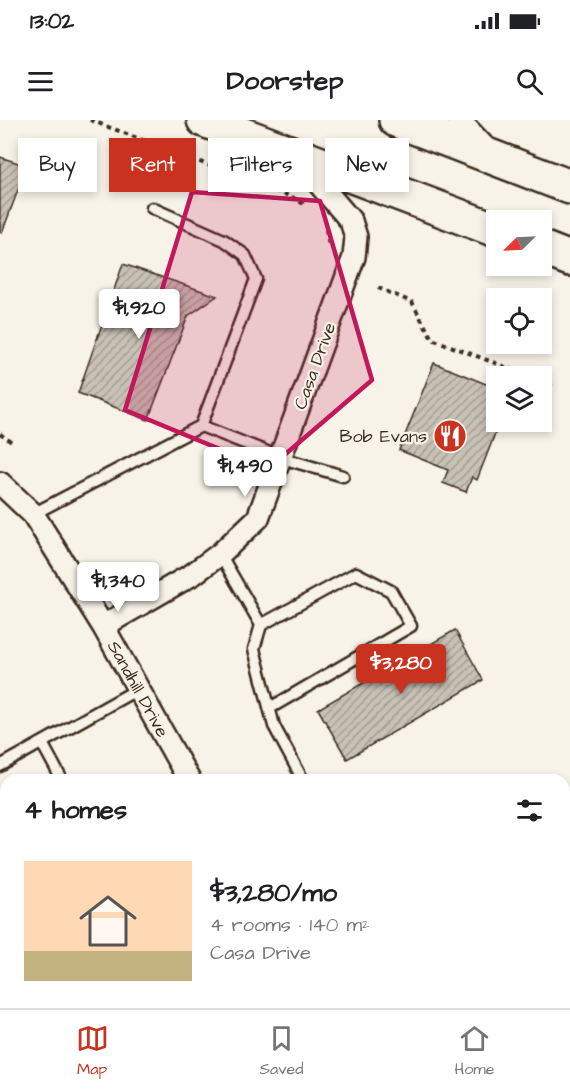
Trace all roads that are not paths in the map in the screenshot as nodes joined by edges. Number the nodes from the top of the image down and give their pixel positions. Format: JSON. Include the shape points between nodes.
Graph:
{"nodes":[{"id":1,"x":204,"y":120,"type":"edge"},
{"id":2,"x":396,"y":120,"type":"edge"},
{"id":3,"x":459,"y":120,"type":"edge"},
{"id":4,"x":253,"y":138,"type":"edge"},
{"id":5,"x":495,"y":158,"type":"junction"},
{"id":6,"x":313,"y":160,"type":"edge"},
{"id":7,"x":313,"y":177,"type":"edge"},
{"id":8,"x":570,"y":187,"type":"edge"},
{"id":9,"x":152,"y":208,"type":"dead end"},
{"id":10,"x":486,"y":226,"type":"edge"},
{"id":11,"x":552,"y":252,"type":"edge"},
{"id":12,"x":570,"y":258,"type":"edge"},
{"id":13,"x":201,"y":426,"type":"junction"},
{"id":14,"x":282,"y":458,"type":"junction"},
{"id":15,"x":343,"y":476,"type":"dead end"},
{"id":16,"x":2,"y":489,"type":"edge"},
{"id":17,"x":33,"y":514,"type":"junction"},
{"id":18,"x":220,"y":554,"type":"junction"},
{"id":19,"x":261,"y":625,"type":"junction"},
{"id":20,"x":103,"y":626,"type":"junction"},
{"id":21,"x":138,"y":689,"type":"junction"},
{"id":22,"x":270,"y":708,"type":"junction"},
{"id":23,"x":42,"y":743,"type":"junction"},
{"id":24,"x":0,"y":766,"type":"edge"},
{"id":25,"x":59,"y":774,"type":"edge"},
{"id":26,"x":186,"y":774,"type":"edge"},
{"id":27,"x":300,"y":774,"type":"edge"}],
"edges":[{"from":1,"to":4,"type":"main road"},
{"from":2,"to":5,"type":"main road"},
{"from":3,"to":5,"type":"street"},
{"from":5,"to":8,"type":"main road"},
{"from":6,"to":10,"type":"main road"},
{"from":7,"to":14,"type":"street","name":"Casa Drive","via":[[351,221],[356,237],[354,257]]},
{"from":9,"to":13,"type":"lane","via":[[224,240],[245,255],[256,279]]},
{"from":11,"to":12,"type":"main road"},
{"from":13,"to":14,"type":"lane"},
{"from":13,"to":17,"type":"lane"},
{"from":14,"to":15,"type":"lane"},
{"from":14,"to":18,"type":"street","name":"Casa Drive","via":[[258,518]]},
{"from":16,"to":17,"type":"street","name":"Sandhill Drive"},
{"from":17,"to":20,"type":"street","name":"Sandhill Drive"},
{"from":18,"to":19,"type":"lane"},
{"from":18,"to":20,"type":"street","name":"Casa Drive"},
{"from":19,"to":22,"type":"lane","via":[[254,649]]},
{"from":19,"to":22,"type":"lane","via":[[356,573],[391,591],[411,626]]},
{"from":20,"to":21,"type":"street","name":"Sandhill Drive"},
{"from":21,"to":23,"type":"lane"},
{"from":21,"to":26,"type":"street","name":"Sandhill Drive"},
{"from":22,"to":27,"type":"lane","via":[[274,726]]},
{"from":23,"to":24,"type":"lane"},
{"from":23,"to":25,"type":"lane"}]}
